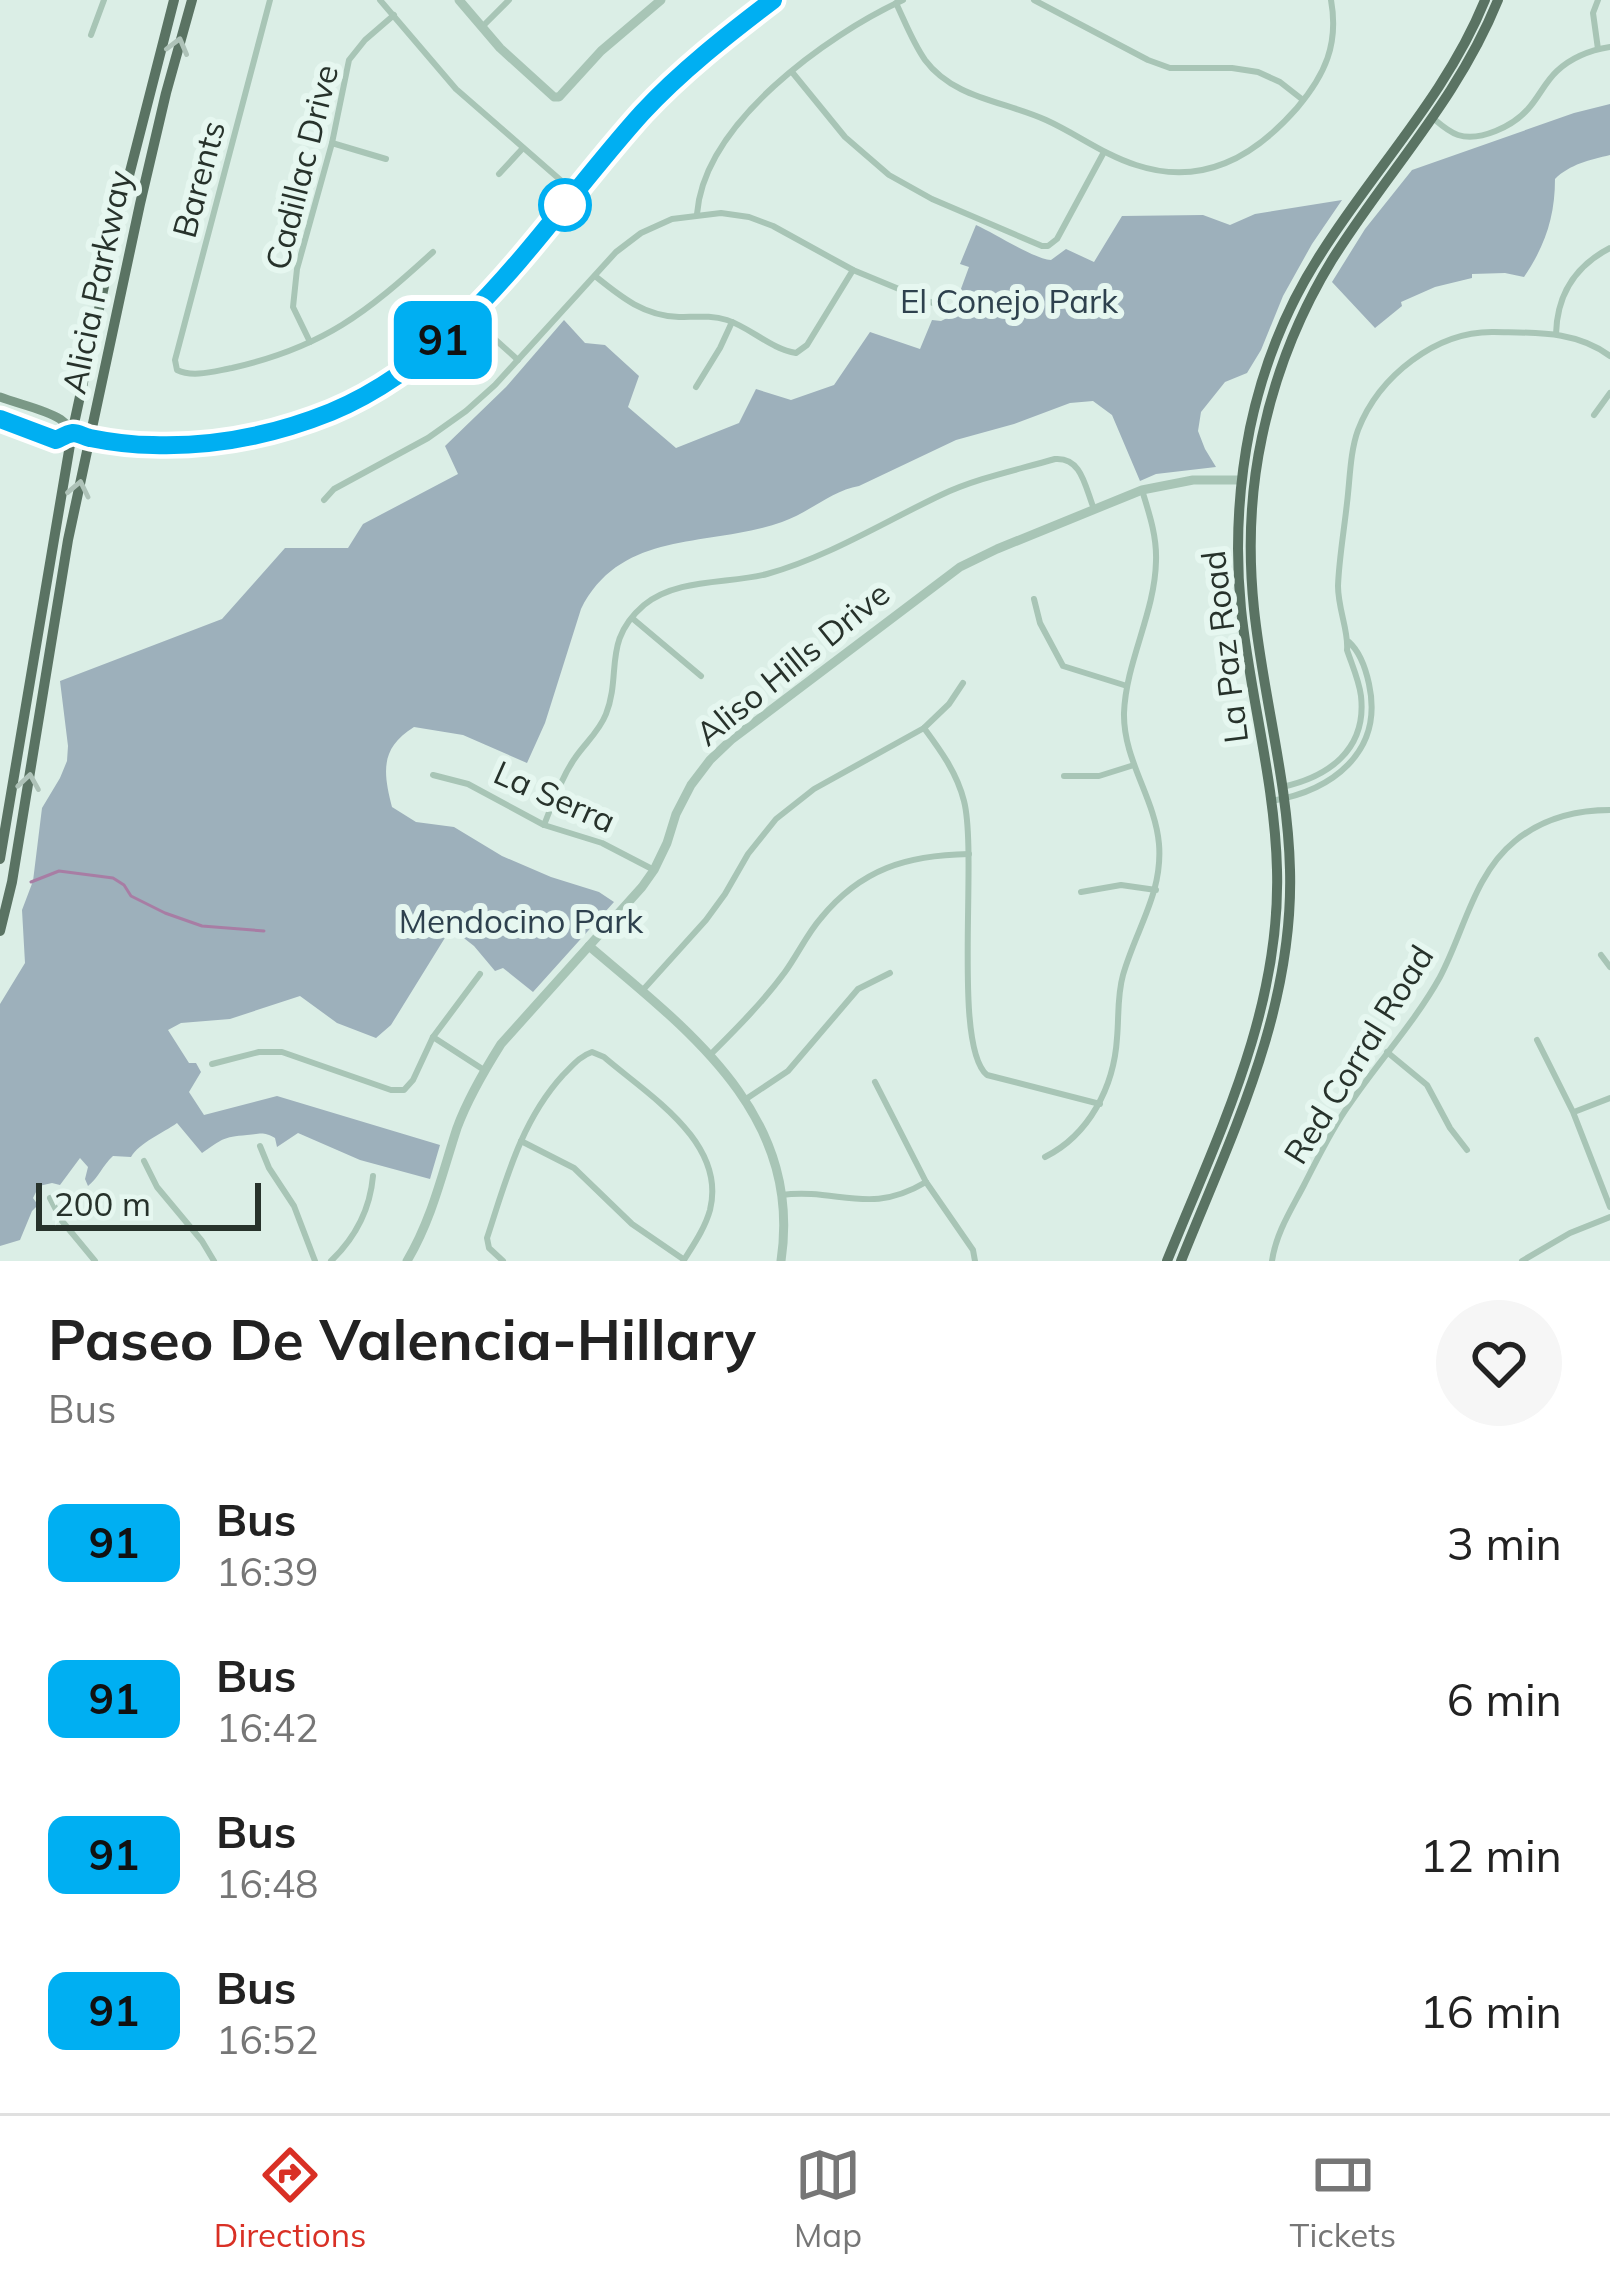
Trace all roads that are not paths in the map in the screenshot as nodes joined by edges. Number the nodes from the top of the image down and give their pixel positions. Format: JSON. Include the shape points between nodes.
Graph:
{"nodes":[{"id":1,"x":104,"y":0,"type":"edge"},
{"id":2,"x":174,"y":0,"type":"edge"},
{"id":3,"x":192,"y":0,"type":"edge"},
{"id":4,"x":270,"y":0,"type":"edge"},
{"id":5,"x":380,"y":0,"type":"edge"},
{"id":6,"x":459,"y":0,"type":"edge"},
{"id":7,"x":509,"y":0,"type":"edge"},
{"id":8,"x":661,"y":0,"type":"edge"},
{"id":9,"x":773,"y":0,"type":"edge"},
{"id":10,"x":1034,"y":0,"type":"edge"},
{"id":11,"x":1330,"y":0,"type":"edge"},
{"id":12,"x":1485,"y":0,"type":"edge"},
{"id":13,"x":1498,"y":0,"type":"edge"},
{"id":14,"x":1598,"y":0,"type":"edge"},
{"id":15,"x":900,"y":2,"type":"edge"},
{"id":16,"x":394,"y":15,"type":"junction"},
{"id":17,"x":482,"y":28,"type":"junction"},
{"id":18,"x":91,"y":35,"type":"dead end"},
{"id":19,"x":1610,"y":47,"type":"edge"},
{"id":20,"x":1598,"y":49,"type":"junction"},
{"id":21,"x":792,"y":72,"type":"junction"},
{"id":22,"x":1303,"y":100,"type":"junction"},
{"id":23,"x":1434,"y":119,"type":"junction"},
{"id":24,"x":332,"y":143,"type":"junction"},
{"id":25,"x":523,"y":148,"type":"junction"},
{"id":26,"x":1104,"y":151,"type":"junction"},
{"id":27,"x":386,"y":159,"type":"dead end"},
{"id":28,"x":499,"y":174,"type":"dead end"},
{"id":29,"x":575,"y":193,"type":"junction"},
{"id":30,"x":123,"y":200,"type":"junction"},
{"id":31,"x":140,"y":204,"type":"junction"},
{"id":32,"x":697,"y":214,"type":"junction"},
{"id":33,"x":1610,"y":248,"type":"edge"},
{"id":34,"x":434,"y":252,"type":"dead end"},
{"id":35,"x":854,"y":270,"type":"junction"},
{"id":36,"x":595,"y":276,"type":"junction"},
{"id":37,"x":940,"y":306,"type":"dead end"},
{"id":38,"x":469,"y":316,"type":"junction"},
{"id":39,"x":732,"y":322,"type":"junction"},
{"id":40,"x":1556,"y":334,"type":"junction"},
{"id":41,"x":310,"y":344,"type":"junction"},
{"id":42,"x":1610,"y":356,"type":"edge"},
{"id":43,"x":518,"y":360,"type":"junction"},
{"id":44,"x":695,"y":387,"type":"dead end"},
{"id":45,"x":1610,"y":393,"type":"edge"},
{"id":46,"x":0,"y":397,"type":"edge"},
{"id":47,"x":1594,"y":415,"type":"dead end"},
{"id":48,"x":0,"y":419,"type":"edge"},
{"id":49,"x":73,"y":433,"type":"junction"},
{"id":50,"x":90,"y":438,"type":"junction"},
{"id":51,"x":1247,"y":480,"type":"junction"},
{"id":52,"x":1142,"y":490,"type":"junction"},
{"id":53,"x":324,"y":500,"type":"dead end"},
{"id":54,"x":1094,"y":509,"type":"junction"},
{"id":55,"x":1034,"y":599,"type":"dead end"},
{"id":56,"x":42,"y":610,"type":"junction"},
{"id":57,"x":58,"y":612,"type":"junction"},
{"id":58,"x":632,"y":618,"type":"junction"},
{"id":59,"x":701,"y":676,"type":"dead end"},
{"id":60,"x":963,"y":683,"type":"dead end"},
{"id":61,"x":1127,"y":686,"type":"junction"},
{"id":62,"x":924,"y":728,"type":"junction"},
{"id":63,"x":1134,"y":765,"type":"junction"},
{"id":64,"x":433,"y":776,"type":"dead end"},
{"id":65,"x":1064,"y":776,"type":"dead end"},
{"id":66,"x":1277,"y":794,"type":"junction"},
{"id":67,"x":1610,"y":810,"type":"edge"},
{"id":68,"x":544,"y":825,"type":"junction"},
{"id":69,"x":969,"y":854,"type":"junction"},
{"id":70,"x":0,"y":859,"type":"edge"},
{"id":71,"x":654,"y":870,"type":"junction"},
{"id":72,"x":1156,"y":890,"type":"junction"},
{"id":73,"x":1081,"y":892,"type":"dead end"},
{"id":74,"x":0,"y":931,"type":"edge"},
{"id":75,"x":589,"y":946,"type":"junction"},
{"id":76,"x":1601,"y":955,"type":"dead end"},
{"id":77,"x":1610,"y":967,"type":"edge"},
{"id":78,"x":890,"y":973,"type":"dead end"},
{"id":79,"x":480,"y":974,"type":"dead end"},
{"id":80,"x":642,"y":991,"type":"junction"},
{"id":81,"x":433,"y":1037,"type":"junction"},
{"id":82,"x":1537,"y":1040,"type":"dead end"},
{"id":83,"x":1387,"y":1052,"type":"junction"},
{"id":84,"x":710,"y":1055,"type":"junction"},
{"id":85,"x":212,"y":1064,"type":"dead end"},
{"id":86,"x":484,"y":1070,"type":"junction"},
{"id":87,"x":875,"y":1082,"type":"dead end"},
{"id":88,"x":1610,"y":1098,"type":"edge"},
{"id":89,"x":746,"y":1100,"type":"junction"},
{"id":90,"x":1100,"y":1103,"type":"junction"},
{"id":91,"x":1573,"y":1112,"type":"junction"},
{"id":92,"x":520,"y":1140,"type":"junction"},
{"id":93,"x":260,"y":1146,"type":"dead end"},
{"id":94,"x":1467,"y":1150,"type":"dead end"},
{"id":95,"x":1045,"y":1157,"type":"dead end"},
{"id":96,"x":144,"y":1161,"type":"dead end"},
{"id":97,"x":373,"y":1176,"type":"dead end"},
{"id":98,"x":926,"y":1182,"type":"junction"},
{"id":99,"x":781,"y":1195,"type":"junction"},
{"id":100,"x":50,"y":1198,"type":"dead end"},
{"id":101,"x":1610,"y":1207,"type":"edge"},
{"id":102,"x":1610,"y":1217,"type":"edge"},
{"id":103,"x":685,"y":1260,"type":"edge"},
{"id":104,"x":95,"y":1261,"type":"edge"},
{"id":105,"x":214,"y":1261,"type":"edge"},
{"id":106,"x":315,"y":1261,"type":"edge"},
{"id":107,"x":331,"y":1261,"type":"edge"},
{"id":108,"x":407,"y":1261,"type":"edge"},
{"id":109,"x":503,"y":1261,"type":"edge"},
{"id":110,"x":781,"y":1261,"type":"edge"},
{"id":111,"x":975,"y":1261,"type":"edge"},
{"id":112,"x":1167,"y":1261,"type":"edge"},
{"id":113,"x":1180,"y":1261,"type":"edge"},
{"id":114,"x":1272,"y":1261,"type":"edge"},
{"id":115,"x":1522,"y":1261,"type":"edge"}],
"edges":[{"from":1,"to":18,"type":"street"},
{"from":2,"to":30,"type":"main road","name":"Alicia Parkway"},
{"from":31,"to":3,"type":"main road","name":"Alicia Parkway","one_way":true},
{"from":4,"to":41,"type":"street","name":"Barents","via":[[175,360],[186,375]]},
{"from":5,"to":16,"type":"street"},
{"from":6,"to":17,"type":"street"},
{"from":7,"to":17,"type":"street"},
{"from":8,"to":17,"type":"street","via":[[562,96]]},
{"from":9,"to":29,"type":"main road","via":[[661,95]]},
{"from":10,"to":22,"type":"street","via":[[1148,60],[1258,72]]},
{"from":11,"to":22,"type":"street","via":[[1334,39]]},
{"from":12,"to":51,"type":"main road","name":"La Paz Road","via":[[1436,94],[1294,302],[1259,392]]},
{"from":13,"to":23,"type":"main road","name":"La Paz Road"},
{"from":14,"to":20,"type":"street"},
{"from":15,"to":21,"type":"street"},
{"from":15,"to":26,"type":"street","via":[[938,75]]},
{"from":16,"to":24,"type":"street","name":"Cadillac Drive","via":[[349,61]]},
{"from":16,"to":25,"type":"street","via":[[456,89]]},
{"from":19,"to":20,"type":"street"},
{"from":20,"to":23,"type":"street","via":[[1564,65],[1528,110],[1493,131],[1455,134]]},
{"from":21,"to":26,"type":"street","via":[[889,175],[1036,244],[1057,238]]},
{"from":21,"to":32,"type":"street","via":[[726,138]]},
{"from":22,"to":26,"type":"street","via":[[1256,149],[1213,168],[1158,171]]},
{"from":23,"to":51,"type":"main road","name":"La Paz Road","via":[[1308,305]]},
{"from":24,"to":27,"type":"street"},
{"from":24,"to":41,"type":"street","name":"Cadillac Drive","via":[[297,269],[293,307]]},
{"from":25,"to":28,"type":"street"},
{"from":25,"to":29,"type":"street"},
{"from":29,"to":38,"type":"main road"},
{"from":30,"to":31,"type":"main road"},
{"from":30,"to":49,"type":"main road","name":"Alicia Parkway"},
{"from":31,"to":50,"type":"main road","name":"Alicia Parkway"},
{"from":32,"to":35,"type":"street","via":[[749,217]]},
{"from":32,"to":36,"type":"street","via":[[641,233]]},
{"from":33,"to":40,"type":"street","via":[[1575,274]]},
{"from":34,"to":41,"type":"street","via":[[378,302]]},
{"from":35,"to":37,"type":"street"},
{"from":35,"to":39,"type":"street","via":[[796,352]]},
{"from":36,"to":39,"type":"street","via":[[634,307]]},
{"from":36,"to":43,"type":"street"},
{"from":38,"to":43,"type":"street"},
{"from":38,"to":50,"type":"main road","via":[[384,386],[300,423],[196,445]]},
{"from":39,"to":44,"type":"street"},
{"from":40,"to":42,"type":"street"},
{"from":40,"to":66,"type":"street","via":[[1484,332],[1440,343],[1370,407],[1352,452],[1338,587],[1349,642],[1368,678],[1367,732],[1338,776],[1312,790]]},
{"from":43,"to":53,"type":"street","via":[[466,411]]},
{"from":45,"to":47,"type":"street"},
{"from":46,"to":49,"type":"main road","via":[[60,419]]},
{"from":48,"to":49,"type":"main road","via":[[56,440]]},
{"from":49,"to":50,"type":"main road"},
{"from":49,"to":56,"type":"main road","name":"Alicia Parkway"},
{"from":57,"to":50,"type":"main road","name":"Alicia Parkway","one_way":true},
{"from":51,"to":52,"type":"street","name":"Aliso Hills Drive"},
{"from":51,"to":66,"type":"main road","name":"La Paz Road","via":[[1238,538],[1241,611]]},
{"from":52,"to":54,"type":"street","name":"Aliso Hills Drive"},
{"from":52,"to":61,"type":"street","via":[[1157,557]]},
{"from":54,"to":58,"type":"street","via":[[1076,466],[1055,459],[946,493],[768,573],[663,594]]},
{"from":54,"to":71,"type":"street","name":"Aliso Hills Drive","via":[[960,567],[731,740],[691,785]]},
{"from":55,"to":61,"type":"street","via":[[1063,666]]},
{"from":56,"to":57,"type":"main road"},
{"from":56,"to":70,"type":"main road","name":"Alicia Parkway"},
{"from":74,"to":57,"type":"main road","name":"Alicia Parkway","one_way":true},
{"from":58,"to":59,"type":"street"},
{"from":58,"to":68,"type":"street","via":[[618,639],[607,713],[565,774]]},
{"from":60,"to":62,"type":"street"},
{"from":61,"to":63,"type":"street","via":[[1124,723]]},
{"from":62,"to":69,"type":"street","via":[[956,778]]},
{"from":62,"to":80,"type":"street","via":[[776,819],[706,920]]},
{"from":63,"to":65,"type":"street"},
{"from":63,"to":72,"type":"street","via":[[1156,820]]},
{"from":64,"to":68,"type":"street","name":"La Serra","via":[[468,784]]},
{"from":66,"to":112,"type":"main road","name":"La Paz Road","via":[[1277,902],[1260,1017]]},
{"from":66,"to":113,"type":"main road","name":"La Paz Road","via":[[1288,831],[1290,898],[1280,992],[1253,1083]]},
{"from":67,"to":83,"type":"street","name":"Red Corral Road","via":[[1540,825],[1498,858],[1441,974]]},
{"from":68,"to":71,"type":"street","name":"La Serra"},
{"from":69,"to":84,"type":"street","via":[[896,863],[851,888]]},
{"from":69,"to":90,"type":"street","via":[[968,1005],[978,1065],[987,1075]]},
{"from":71,"to":75,"type":"street","name":"Aliso Hills Drive"},
{"from":72,"to":73,"type":"street"},
{"from":72,"to":90,"type":"street","via":[[1123,976],[1113,1067]]},
{"from":75,"to":80,"type":"street"},
{"from":75,"to":86,"type":"street","name":"Aliso Hills Drive"},
{"from":76,"to":77,"type":"street"},
{"from":78,"to":89,"type":"street","via":[[858,989],[788,1071]]},
{"from":79,"to":81,"type":"street"},
{"from":80,"to":84,"type":"street"},
{"from":81,"to":85,"type":"street","via":[[413,1080],[397,1091],[282,1052]]},
{"from":81,"to":86,"type":"street"},
{"from":82,"to":91,"type":"street"},
{"from":83,"to":94,"type":"street","via":[[1426,1085]]},
{"from":83,"to":114,"type":"street","name":"Red Corral Road","via":[[1337,1122]]},
{"from":84,"to":89,"type":"street"},
{"from":86,"to":108,"type":"street","name":"Aliso Hills Drive"},
{"from":87,"to":98,"type":"street"},
{"from":88,"to":91,"type":"street"},
{"from":89,"to":99,"type":"street"},
{"from":90,"to":95,"type":"street","via":[[1063,1148]]},
{"from":91,"to":101,"type":"street"},
{"from":92,"to":103,"type":"street","via":[[574,1168],[632,1224]]},
{"from":92,"to":103,"type":"street","via":[[581,1056],[604,1057],[682,1125],[708,1161],[711,1206]]},
{"from":92,"to":109,"type":"street","via":[[487,1244]]},
{"from":93,"to":106,"type":"street"},
{"from":96,"to":105,"type":"street"},
{"from":97,"to":107,"type":"street","via":[[362,1221]]},
{"from":98,"to":99,"type":"street","via":[[883,1200]]},
{"from":98,"to":111,"type":"street"},
{"from":99,"to":110,"type":"street"},
{"from":100,"to":104,"type":"street"},
{"from":102,"to":115,"type":"street"}]}
